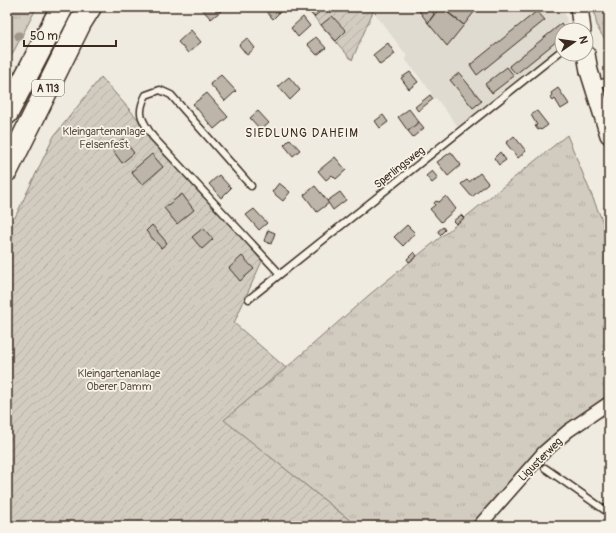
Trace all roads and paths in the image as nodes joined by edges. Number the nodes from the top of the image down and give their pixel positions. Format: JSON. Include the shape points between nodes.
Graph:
{"nodes":[{"id":1,"x":62,"y":7,"type":"edge"},
{"id":2,"x":90,"y":7,"type":"edge"},
{"id":3,"x":579,"y":7,"type":"edge"},
{"id":4,"x":581,"y":22,"type":"edge"},
{"id":5,"x":554,"y":56,"type":"edge"},
{"id":6,"x":590,"y":62,"type":"edge"},
{"id":7,"x":601,"y":83,"type":"edge"},
{"id":8,"x":7,"y":113,"type":"edge"},
{"id":9,"x":609,"y":135,"type":"edge"},
{"id":10,"x":7,"y":170,"type":"edge"},
{"id":11,"x":251,"y":186,"type":"dead end"},
{"id":12,"x":280,"y":274,"type":"junction"},
{"id":13,"x":249,"y":299,"type":"dead end"},
{"id":14,"x":609,"y":403,"type":"edge"},
{"id":15,"x":545,"y":468,"type":"dead end"},
{"id":16,"x":609,"y":513,"type":"edge"},
{"id":17,"x":479,"y":526,"type":"edge"}],
"edges":[{"from":1,"to":8,"type":"highway","number":"A 113"},
{"from":2,"to":10,"type":"highway","number":"A 113"},
{"from":3,"to":4,"type":"main road"},
{"from":5,"to":12,"type":"lane","name":"Sperlingsweg"},
{"from":6,"to":7,"type":"main road"},
{"from":7,"to":9,"type":"main road"},
{"from":11,"to":12,"type":"lane","via":[[171,95],[160,90],[146,95],[140,106],[141,119],[153,137]]},
{"from":12,"to":13,"type":"lane","name":"Sperlingsweg"},
{"from":14,"to":17,"type":"street","name":"Ligusterweg","via":[[568,431],[544,452]]},
{"from":15,"to":16,"type":"lane"}]}
